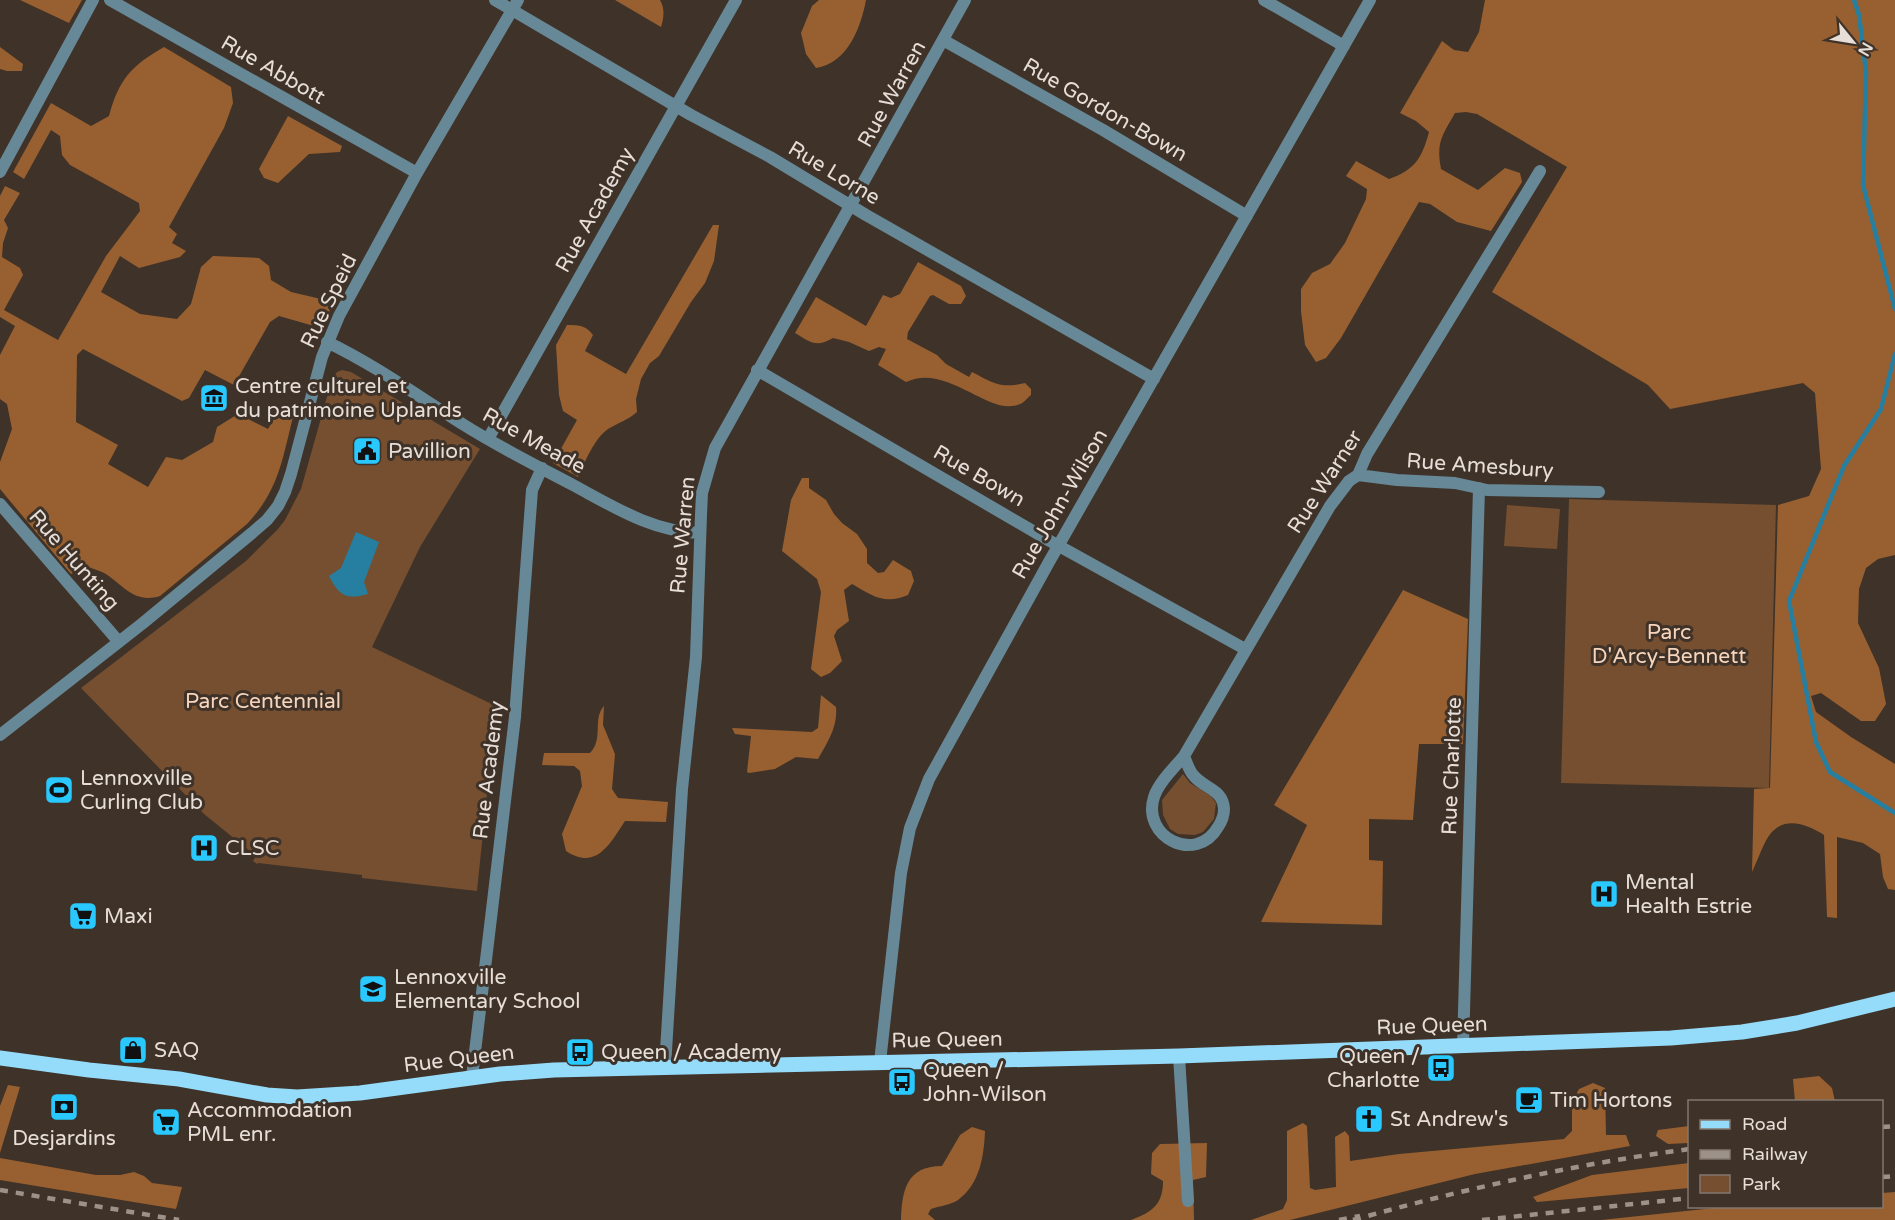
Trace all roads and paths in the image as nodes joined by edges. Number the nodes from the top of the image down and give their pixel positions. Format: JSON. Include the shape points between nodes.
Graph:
{"nodes":[{"id":1,"x":93,"y":0,"type":"edge"},
{"id":2,"x":110,"y":0,"type":"edge"},
{"id":3,"x":495,"y":0,"type":"edge"},
{"id":4,"x":736,"y":0,"type":"edge"},
{"id":5,"x":965,"y":0,"type":"edge"},
{"id":6,"x":1264,"y":0,"type":"edge"},
{"id":7,"x":1370,"y":0,"type":"edge"},
{"id":8,"x":515,"y":5,"type":"edge"},
{"id":9,"x":944,"y":40,"type":"junction"},
{"id":10,"x":1344,"y":46,"type":"junction"},
{"id":11,"x":676,"y":106,"type":"junction"},
{"id":12,"x":1540,"y":171,"type":"dead end"},
{"id":13,"x":0,"y":172,"type":"edge"},
{"id":14,"x":417,"y":174,"type":"junction"},
{"id":15,"x":851,"y":206,"type":"junction"},
{"id":16,"x":1246,"y":216,"type":"junction"},
{"id":17,"x":327,"y":342,"type":"junction"},
{"id":18,"x":757,"y":370,"type":"junction"},
{"id":19,"x":1154,"y":379,"type":"junction"},
{"id":20,"x":488,"y":440,"type":"junction"},
{"id":21,"x":542,"y":468,"type":"junction"},
{"id":22,"x":1358,"y":475,"type":"junction"},
{"id":23,"x":1479,"y":488,"type":"junction"},
{"id":24,"x":1599,"y":492,"type":"dead end"},
{"id":25,"x":0,"y":504,"type":"edge"},
{"id":26,"x":700,"y":534,"type":"junction"},
{"id":27,"x":1059,"y":545,"type":"junction"},
{"id":28,"x":119,"y":642,"type":"junction"},
{"id":29,"x":1245,"y":649,"type":"junction"},
{"id":30,"x":0,"y":735,"type":"edge"},
{"id":31,"x":1184,"y":756,"type":"junction"},
{"id":32,"x":1895,"y":999,"type":"edge"},
{"id":33,"x":1463,"y":1046,"type":"junction"},
{"id":34,"x":1179,"y":1056,"type":"junction"},
{"id":35,"x":0,"y":1058,"type":"edge"},
{"id":36,"x":880,"y":1062,"type":"junction"},
{"id":37,"x":665,"y":1067,"type":"junction"},
{"id":38,"x":472,"y":1077,"type":"junction"},
{"id":39,"x":1188,"y":1201,"type":"dead end"}],
"edges":[{"from":1,"to":13,"type":"street"},
{"from":2,"to":14,"type":"street","name":"Rue Abbott"},
{"from":3,"to":8,"type":"street","name":"Rue Lorne"},
{"from":4,"to":11,"type":"street","name":"Rue Academy"},
{"from":5,"to":9,"type":"street","name":"Rue Warren"},
{"from":6,"to":10,"type":"street"},
{"from":7,"to":10,"type":"street","name":"Rue John-Wilson"},
{"from":8,"to":11,"type":"street","name":"Rue Lorne"},
{"from":8,"to":14,"type":"street","name":"Rue Speid"},
{"from":9,"to":15,"type":"street","name":"Rue Warren"},
{"from":9,"to":16,"type":"street","name":"Rue Gordon-Bown"},
{"from":10,"to":16,"type":"street","name":"Rue John-Wilson"},
{"from":11,"to":15,"type":"street","name":"Rue Lorne"},
{"from":11,"to":20,"type":"street","name":"Rue Academy"},
{"from":12,"to":22,"type":"street","name":"Rue Warner","via":[[1367,454]]},
{"from":14,"to":17,"type":"street","name":"Rue Speid"},
{"from":15,"to":18,"type":"street","name":"Rue Warren"},
{"from":15,"to":19,"type":"street","name":"Rue Lorne"},
{"from":16,"to":19,"type":"street","name":"Rue John-Wilson"},
{"from":17,"to":20,"type":"street","name":"Rue Meade"},
{"from":17,"to":28,"type":"street","name":"Rue Speid","via":[[291,474],[278,506],[252,533]]},
{"from":18,"to":26,"type":"street","name":"Rue Warren","via":[[711,458],[702,493]]},
{"from":18,"to":27,"type":"street","name":"Rue Bown"},
{"from":19,"to":27,"type":"street","name":"Rue John-Wilson"},
{"from":20,"to":21,"type":"street","name":"Rue Meade"},
{"from":21,"to":26,"type":"street","name":"Rue Meade","via":[[637,519]]},
{"from":21,"to":38,"type":"street","name":"Rue Academy","via":[[532,490],[515,717]]},
{"from":22,"to":23,"type":"street","name":"Rue Amesbury"},
{"from":22,"to":29,"type":"street","name":"Rue Warner","via":[[1348,481],[1330,506]]},
{"from":23,"to":24,"type":"street","name":"Rue Amesbury"},
{"from":23,"to":33,"type":"street","name":"Rue Charlotte"},
{"from":25,"to":28,"type":"street","name":"Rue Hunting"},
{"from":26,"to":37,"type":"street","name":"Rue Warren","via":[[696,657],[682,789]]},
{"from":27,"to":29,"type":"street","name":"Rue Bown"},
{"from":27,"to":36,"type":"street","name":"Rue John-Wilson","via":[[919,802],[901,873]]},
{"from":28,"to":30,"type":"street","name":"Rue Speid"},
{"from":29,"to":31,"type":"street","name":"Rue Warner"},
{"from":31,"to":31,"type":"street","name":"Rue Warner","via":[[1194,776],[1219,794],[1224,810],[1210,837],[1192,845],[1180,845],[1161,833],[1152,805],[1155,794]]},
{"from":32,"to":33,"type":"main road","name":"Rue Queen","via":[[1797,1023],[1732,1033]]},
{"from":33,"to":34,"type":"main road","name":"Rue Queen"},
{"from":34,"to":36,"type":"main road","name":"Rue Queen"},
{"from":34,"to":39,"type":"street"},
{"from":35,"to":38,"type":"main road","name":"Rue Queen","via":[[297,1097],[360,1093]]},
{"from":36,"to":37,"type":"main road","name":"Rue Queen"},
{"from":37,"to":38,"type":"main road","name":"Rue Queen"}]}
